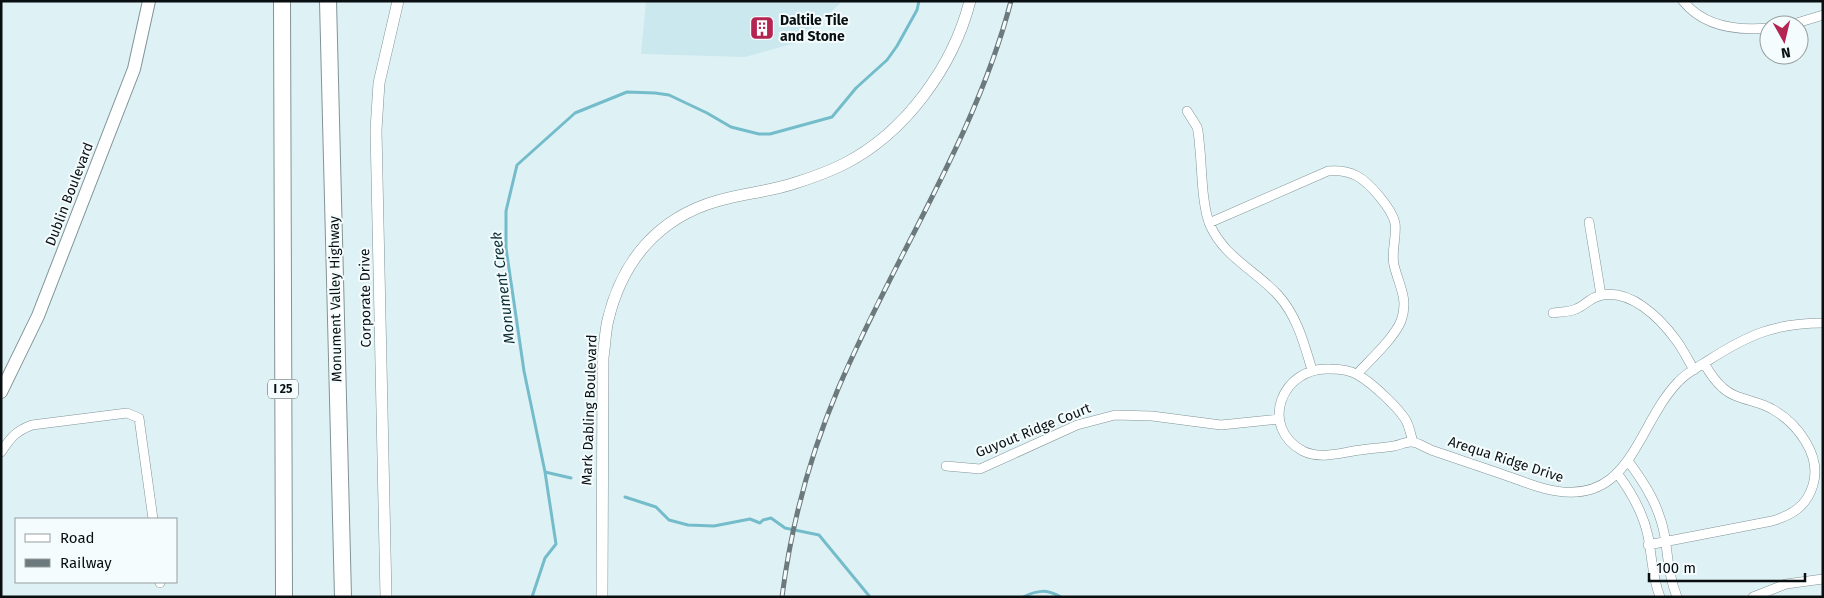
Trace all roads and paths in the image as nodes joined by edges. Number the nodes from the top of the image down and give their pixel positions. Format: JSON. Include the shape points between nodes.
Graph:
{"nodes":[{"id":1,"x":149,"y":1,"type":"edge"},
{"id":2,"x":282,"y":1,"type":"edge"},
{"id":3,"x":328,"y":1,"type":"edge"},
{"id":4,"x":398,"y":1,"type":"edge"},
{"id":5,"x":970,"y":1,"type":"edge"},
{"id":6,"x":1683,"y":1,"type":"edge"},
{"id":7,"x":1823,"y":15,"type":"edge"},
{"id":8,"x":1809,"y":19,"type":"edge"},
{"id":9,"x":1759,"y":28,"type":"edge"},
{"id":10,"x":1187,"y":111,"type":"dead end"},
{"id":11,"x":1588,"y":222,"type":"dead end"},
{"id":12,"x":1209,"y":223,"type":"junction"},
{"id":13,"x":1601,"y":295,"type":"junction"},
{"id":14,"x":1553,"y":313,"type":"dead end"},
{"id":15,"x":1823,"y":323,"type":"edge"},
{"id":16,"x":1704,"y":363,"type":"junction"},
{"id":17,"x":1312,"y":370,"type":"junction"},
{"id":18,"x":1694,"y":370,"type":"junction"},
{"id":19,"x":1357,"y":374,"type":"junction"},
{"id":20,"x":1,"y":392,"type":"edge"},
{"id":21,"x":1279,"y":419,"type":"junction"},
{"id":22,"x":1412,"y":442,"type":"junction"},
{"id":23,"x":1,"y":452,"type":"edge"},
{"id":24,"x":1628,"y":461,"type":"junction"},
{"id":25,"x":946,"y":466,"type":"dead end"},
{"id":26,"x":1617,"y":473,"type":"junction"},
{"id":27,"x":154,"y":518,"type":"edge"},
{"id":28,"x":1665,"y":542,"type":"junction"},
{"id":29,"x":1648,"y":544,"type":"junction"},
{"id":30,"x":1823,"y":579,"type":"edge"},
{"id":31,"x":284,"y":597,"type":"edge"},
{"id":32,"x":343,"y":597,"type":"edge"},
{"id":33,"x":386,"y":597,"type":"edge"},
{"id":34,"x":602,"y":597,"type":"edge"},
{"id":35,"x":1660,"y":597,"type":"edge"},
{"id":36,"x":1677,"y":597,"type":"edge"},
{"id":37,"x":1752,"y":597,"type":"edge"}],
"edges":[{"from":1,"to":20,"type":"main road","name":"Dublin Boulevard","via":[[134,69],[38,316]]},
{"from":2,"to":31,"type":"highway","number":"I 25"},
{"from":3,"to":32,"type":"highway","name":"Monument Valley Highway"},
{"from":4,"to":33,"type":"street","name":"Corporate Drive","via":[[379,83],[376,130]]},
{"from":5,"to":34,"type":"street","name":"Mark Dabling Boulevard","via":[[948,59],[910,112],[888,134],[852,159],[821,174],[794,184],[696,208],[671,222],[636,254],[622,277],[607,322]]},
{"from":6,"to":9,"type":"street","via":[[1702,19],[1721,25]]},
{"from":7,"to":8,"type":"street"},
{"from":10,"to":12,"type":"street","via":[[1197,128]]},
{"from":11,"to":13,"type":"street"},
{"from":12,"to":17,"type":"street","via":[[1232,256],[1287,306],[1302,336]]},
{"from":12,"to":19,"type":"street","via":[[1328,171],[1344,171],[1365,181],[1393,216],[1393,256],[1404,301],[1401,321],[1395,332]]},
{"from":13,"to":14,"type":"street","via":[[1577,309]]},
{"from":13,"to":18,"type":"street","via":[[1615,295],[1640,305],[1667,328]]},
{"from":15,"to":16,"type":"street","name":"Arequa Ridge Drive","via":[[1783,326],[1761,332]]},
{"from":16,"to":18,"type":"street","name":"Arequa Ridge Drive"},
{"from":16,"to":28,"type":"street","via":[[1723,388],[1735,396],[1771,408],[1787,420],[1806,442],[1815,463],[1816,475],[1802,506],[1786,517]]},
{"from":17,"to":19,"type":"street","via":[[1336,369]]},
{"from":17,"to":21,"type":"street","via":[[1290,385],[1281,399]]},
{"from":18,"to":24,"type":"street","name":"Arequa Ridge Drive","via":[[1679,380],[1667,395]]},
{"from":19,"to":22,"type":"street","via":[[1401,413],[1408,424]]},
{"from":21,"to":22,"type":"street","via":[[1290,442],[1315,455]]},
{"from":21,"to":25,"type":"street","name":"Guyout Ridge Court","via":[[1221,425],[1115,415],[1077,425],[980,468]]},
{"from":22,"to":26,"type":"street","name":"Arequa Ridge Drive","via":[[1546,489],[1567,493],[1593,489]]},
{"from":23,"to":27,"type":"street","via":[[18,430],[32,425],[127,413],[139,418]]},
{"from":24,"to":26,"type":"street","name":"Arequa Ridge Drive"},
{"from":24,"to":28,"type":"street","via":[[1653,498]]},
{"from":26,"to":29,"type":"street","via":[[1638,505],[1645,522]]},
{"from":28,"to":29,"type":"street"},
{"from":28,"to":36,"type":"street"},
{"from":29,"to":35,"type":"street"},
{"from":30,"to":37,"type":"street","via":[[1786,584]]}]}
